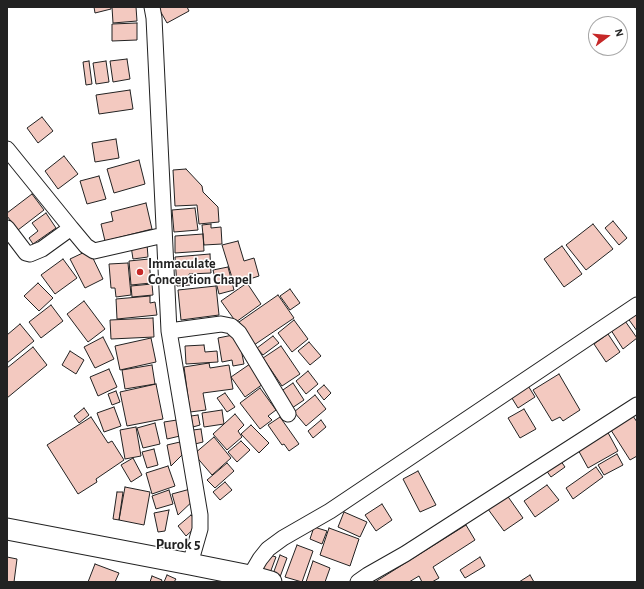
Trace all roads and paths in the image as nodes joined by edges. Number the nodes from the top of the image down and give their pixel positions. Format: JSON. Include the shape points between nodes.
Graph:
{"nodes":[{"id":1,"x":152,"y":7,"type":"edge"},
{"id":2,"x":7,"y":149,"type":"edge"},
{"id":3,"x":7,"y":228,"type":"edge"},
{"id":4,"x":71,"y":228,"type":"junction"},
{"id":5,"x":164,"y":235,"type":"junction"},
{"id":6,"x":637,"y":305,"type":"edge"},
{"id":7,"x":169,"y":331,"type":"junction"},
{"id":8,"x":637,"y":405,"type":"edge"},
{"id":9,"x":288,"y":414,"type":"dead end"},
{"id":10,"x":7,"y":529,"type":"edge"},
{"id":11,"x":190,"y":564,"type":"junction"},
{"id":12,"x":250,"y":576,"type":"junction"},
{"id":13,"x":270,"y":582,"type":"edge"},
{"id":14,"x":358,"y":582,"type":"edge"}],
"edges":[{"from":1,"to":5,"type":"street"},
{"from":2,"to":4,"type":"street"},
{"from":3,"to":4,"type":"street","via":[[26,253],[30,254],[42,249]]},
{"from":4,"to":5,"type":"street","via":[[86,246],[94,251]]},
{"from":5,"to":7,"type":"street"},
{"from":6,"to":12,"type":"street","via":[[330,511],[283,538],[268,549]]},
{"from":7,"to":9,"type":"street","via":[[221,324],[231,326],[239,333]]},
{"from":7,"to":11,"type":"street","via":[[200,515],[200,529]]},
{"from":8,"to":14,"type":"street"},
{"from":10,"to":11,"type":"main road"},
{"from":11,"to":12,"type":"main road"},
{"from":12,"to":13,"type":"main road"}]}
